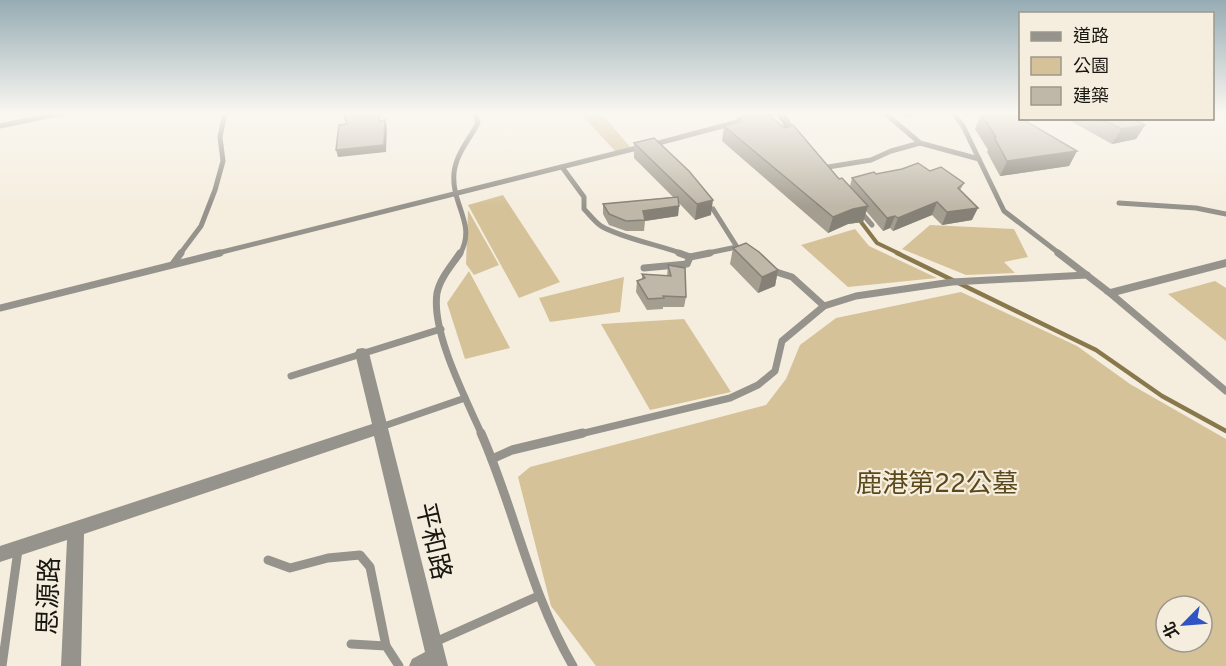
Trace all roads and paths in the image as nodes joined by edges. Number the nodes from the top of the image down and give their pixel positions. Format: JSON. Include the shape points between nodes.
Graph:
{"nodes":[{"id":1,"x":221,"y":144,"type":"edge"},
{"id":2,"x":466,"y":144,"type":"edge"},
{"id":3,"x":652,"y":144,"type":"edge"},
{"id":4,"x":915,"y":144,"type":"edge"},
{"id":5,"x":924,"y":144,"type":"edge"},
{"id":6,"x":972,"y":144,"type":"edge"},
{"id":7,"x":979,"y":159,"type":"junction"},
{"id":8,"x":816,"y":161,"type":"edge"},
{"id":9,"x":562,"y":167,"type":"junction"},
{"id":10,"x":822,"y":168,"type":"junction"},
{"id":11,"x":829,"y":176,"type":"edge"},
{"id":12,"x":456,"y":195,"type":"junction"},
{"id":13,"x":1119,"y":203,"type":"dead end"},
{"id":14,"x":713,"y":209,"type":"edge"},
{"id":15,"x":858,"y":209,"type":"edge"},
{"id":16,"x":1226,"y":214,"type":"edge"},
{"id":17,"x":872,"y":225,"type":"dead end"},
{"id":18,"x":737,"y":247,"type":"junction"},
{"id":19,"x":690,"y":257,"type":"junction"},
{"id":20,"x":750,"y":258,"type":"edge"},
{"id":21,"x":1226,"y":263,"type":"edge"},
{"id":22,"x":173,"y":264,"type":"junction"},
{"id":23,"x":644,"y":268,"type":"dead end"},
{"id":24,"x":766,"y":268,"type":"edge"},
{"id":25,"x":1086,"y":275,"type":"junction"},
{"id":26,"x":1110,"y":293,"type":"junction"},
{"id":27,"x":824,"y":306,"type":"junction"},
{"id":28,"x":0,"y":308,"type":"edge"},
{"id":29,"x":441,"y":329,"type":"junction"},
{"id":30,"x":362,"y":353,"type":"junction"},
{"id":31,"x":291,"y":376,"type":"dead end"},
{"id":32,"x":1226,"y":391,"type":"edge"},
{"id":33,"x":465,"y":398,"type":"junction"},
{"id":34,"x":381,"y":427,"type":"junction"},
{"id":35,"x":492,"y":459,"type":"junction"},
{"id":36,"x":76,"y":528,"type":"junction"},
{"id":37,"x":18,"y":548,"type":"junction"},
{"id":38,"x":0,"y":554,"type":"edge"},
{"id":39,"x":268,"y":560,"type":"dead end"},
{"id":40,"x":536,"y":597,"type":"junction"},
{"id":41,"x":351,"y":644,"type":"dead end"},
{"id":42,"x":386,"y":646,"type":"junction"},
{"id":43,"x":432,"y":658,"type":"edge"},
{"id":44,"x":2,"y":666,"type":"edge"},
{"id":45,"x":71,"y":666,"type":"edge"},
{"id":46,"x":399,"y":666,"type":"edge"},
{"id":47,"x":573,"y":666,"type":"edge"}],
"edges":[{"from":1,"to":22,"type":"lane","via":[[223,161],[201,226]]},
{"from":2,"to":12,"type":"lane","via":[[456,162]]},
{"from":3,"to":9,"type":"lane"},
{"from":4,"to":10,"type":"lane","via":[[871,160]]},
{"from":5,"to":7,"type":"lane"},
{"from":6,"to":7,"type":"lane"},
{"from":7,"to":25,"type":"lane","via":[[1004,211]]},
{"from":8,"to":10,"type":"lane"},
{"from":9,"to":12,"type":"lane"},
{"from":9,"to":19,"type":"lane","via":[[584,197],[584,209],[600,225]]},
{"from":10,"to":11,"type":"lane"},
{"from":12,"to":22,"type":"lane"},
{"from":12,"to":29,"type":"lane","via":[[467,224],[467,237],[437,288]]},
{"from":13,"to":16,"type":"lane"},
{"from":14,"to":18,"type":"lane"},
{"from":15,"to":17,"type":"lane"},
{"from":18,"to":19,"type":"lane"},
{"from":18,"to":20,"type":"lane"},
{"from":19,"to":23,"type":"lane","via":[[687,264]]},
{"from":21,"to":26,"type":"street"},
{"from":22,"to":28,"type":"lane"},
{"from":24,"to":27,"type":"lane","via":[[792,277]]},
{"from":25,"to":26,"type":"lane"},
{"from":25,"to":27,"type":"lane","via":[[952,282],[856,296]]},
{"from":26,"to":32,"type":"lane"},
{"from":27,"to":35,"type":"lane","via":[[782,341],[775,371],[758,385],[730,398],[512,450]]},
{"from":29,"to":30,"type":"lane"},
{"from":29,"to":33,"type":"lane"},
{"from":30,"to":31,"type":"lane"},
{"from":30,"to":34,"type":"street","name":"平和路"},
{"from":33,"to":34,"type":"lane"},
{"from":33,"to":35,"type":"lane"},
{"from":34,"to":36,"type":"street"},
{"from":34,"to":43,"type":"street","name":"平和路"},
{"from":35,"to":40,"type":"lane"},
{"from":36,"to":37,"type":"street"},
{"from":36,"to":45,"type":"street","name":"思源路"},
{"from":37,"to":38,"type":"street"},
{"from":37,"to":44,"type":"lane"},
{"from":39,"to":42,"type":"lane","via":[[290,568],[360,555],[370,567]]},
{"from":40,"to":43,"type":"lane"},
{"from":40,"to":47,"type":"lane"},
{"from":41,"to":42,"type":"lane"},
{"from":42,"to":46,"type":"lane"}]}
